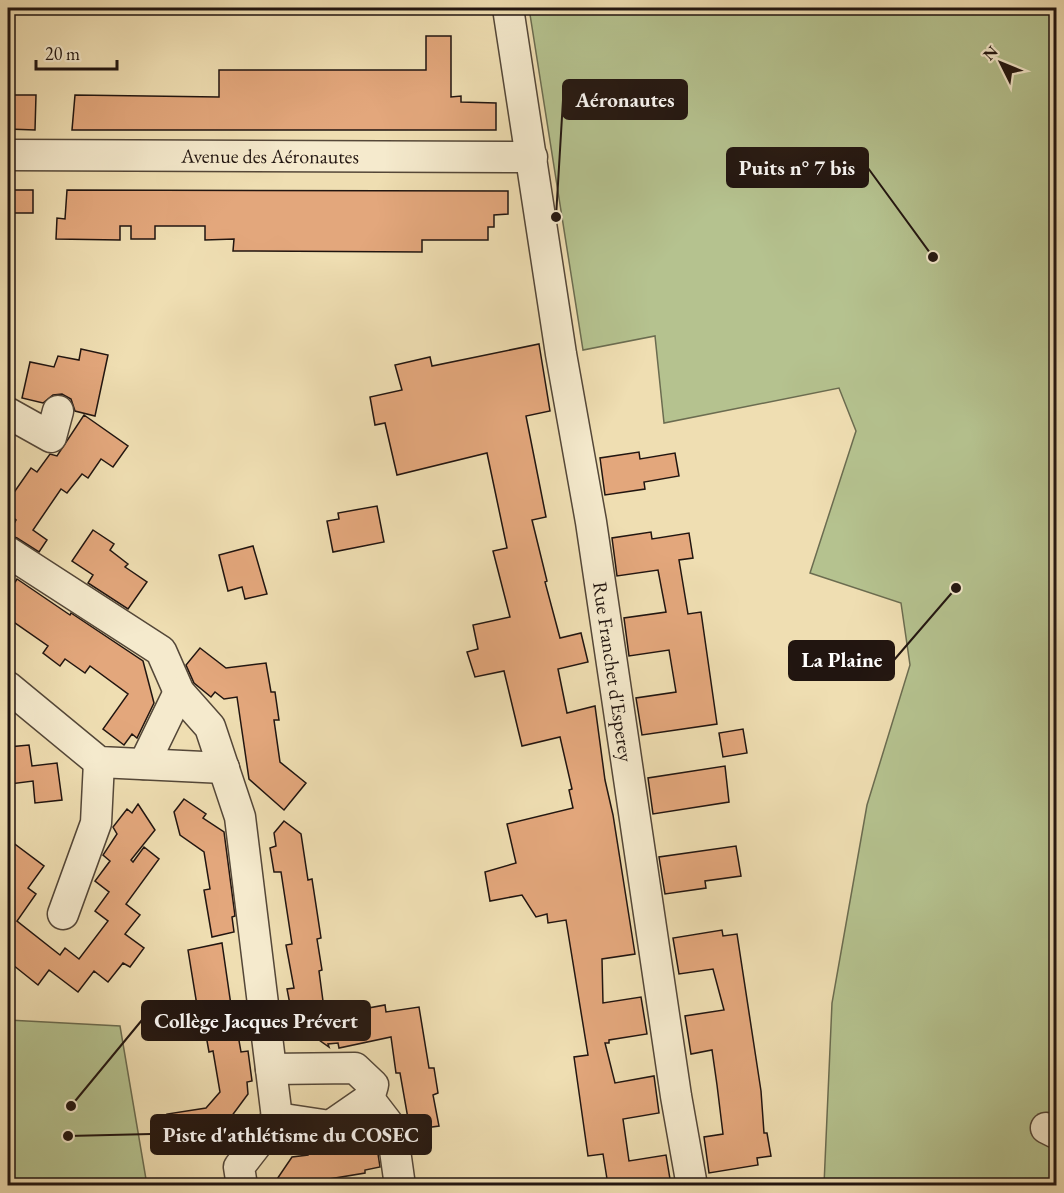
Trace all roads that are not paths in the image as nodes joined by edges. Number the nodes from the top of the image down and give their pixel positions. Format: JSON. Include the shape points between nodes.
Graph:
{"nodes":[{"id":1,"x":508,"y":8,"type":"edge"},
{"id":2,"x":8,"y":155,"type":"edge"},
{"id":3,"x":532,"y":158,"type":"junction"},
{"id":4,"x":58,"y":411,"type":"dead end"},
{"id":5,"x":8,"y":413,"type":"edge"},
{"id":6,"x":8,"y":552,"type":"edge"},
{"id":7,"x":8,"y":687,"type":"edge"},
{"id":8,"x":178,"y":692,"type":"junction"},
{"id":9,"x":99,"y":762,"type":"junction"},
{"id":10,"x":144,"y":764,"type":"junction"},
{"id":11,"x":224,"y":768,"type":"junction"},
{"id":12,"x":63,"y":914,"type":"dead end"},
{"id":13,"x":271,"y":1069,"type":"junction"},
{"id":14,"x":369,"y":1099,"type":"junction"},
{"id":15,"x":277,"y":1118,"type":"junction"},
{"id":16,"x":242,"y":1185,"type":"edge"},
{"id":17,"x":400,"y":1185,"type":"edge"},
{"id":18,"x":692,"y":1185,"type":"edge"}],
"edges":[{"from":1,"to":3,"type":"street","name":"Rue Franchet d'Esperey"},
{"from":2,"to":3,"type":"street","name":"Avenue des Aéronautes"},
{"from":3,"to":18,"type":"street","name":"Rue Franchet d'Esperey"},
{"from":4,"to":5,"type":"street","via":[[51,437]]},
{"from":6,"to":8,"type":"street","via":[[161,651]]},
{"from":7,"to":9,"type":"street"},
{"from":8,"to":10,"type":"street"},
{"from":8,"to":11,"type":"street","via":[[210,727]]},
{"from":9,"to":10,"type":"street"},
{"from":9,"to":12,"type":"street","via":[[96,823]]},
{"from":10,"to":11,"type":"street"},
{"from":11,"to":13,"type":"street","via":[[240,817]]},
{"from":13,"to":14,"type":"street","via":[[355,1068],[374,1085]]},
{"from":13,"to":15,"type":"street"},
{"from":14,"to":15,"type":"street","via":[[330,1126]]},
{"from":14,"to":17,"type":"street","via":[[392,1129]]},
{"from":15,"to":16,"type":"street","via":[[239,1167]]}]}
